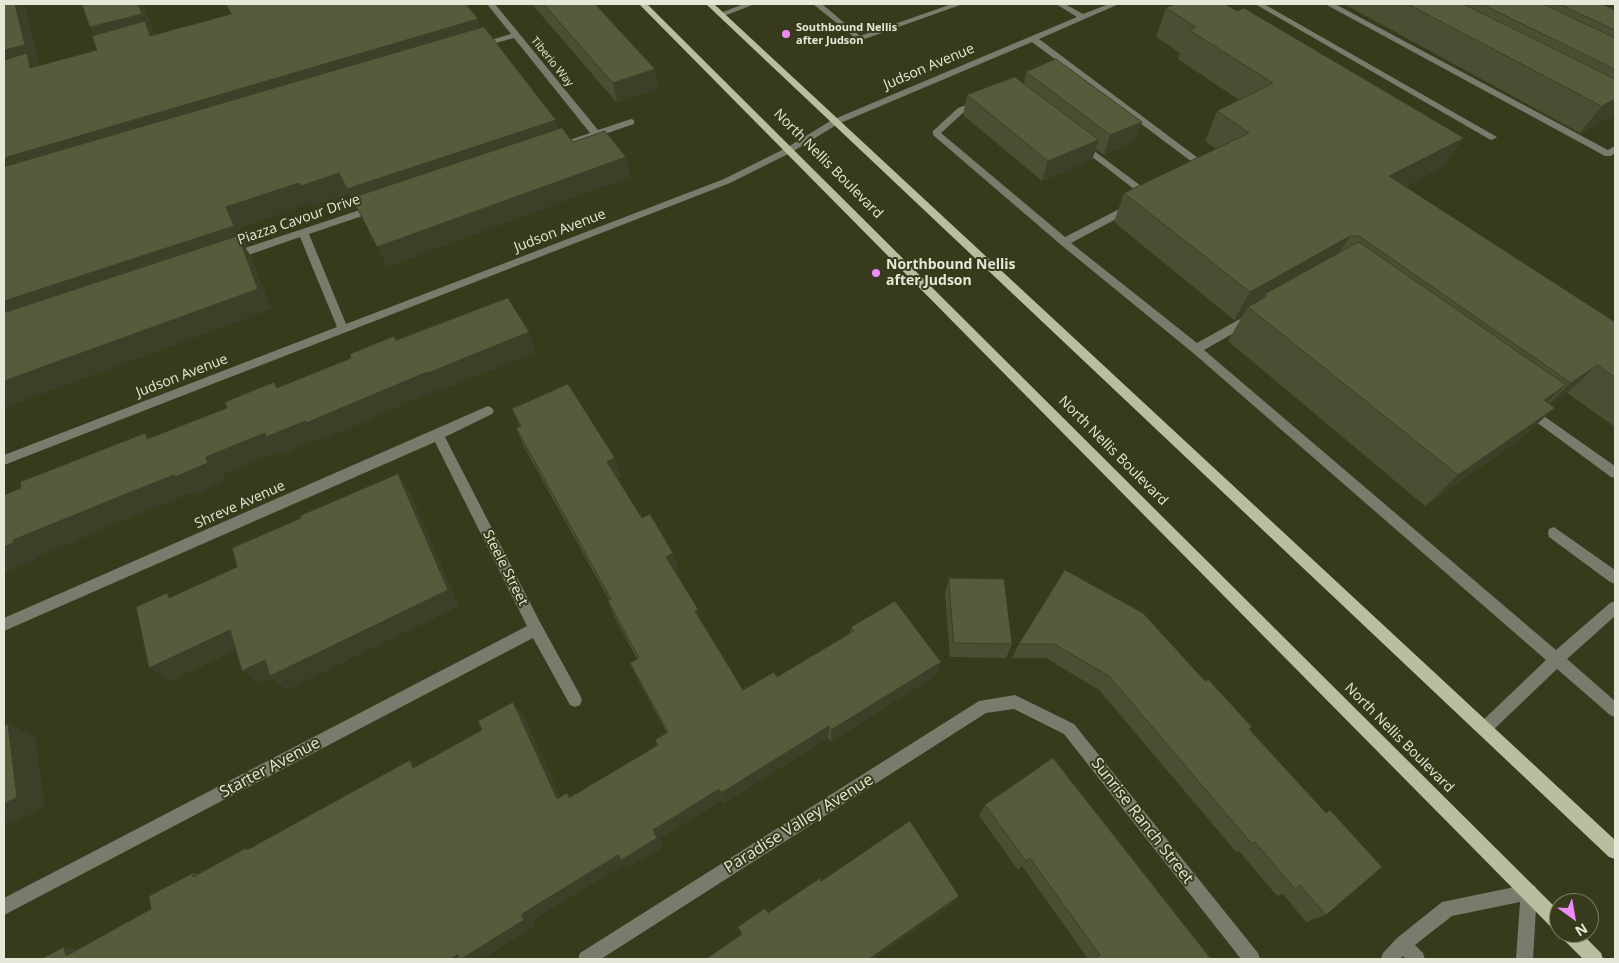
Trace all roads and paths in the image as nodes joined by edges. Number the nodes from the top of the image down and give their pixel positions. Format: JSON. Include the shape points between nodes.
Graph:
{"nodes":[{"id":1,"x":491,"y":4,"type":"edge"},
{"id":2,"x":643,"y":4,"type":"edge"},
{"id":3,"x":710,"y":4,"type":"edge"},
{"id":4,"x":751,"y":4,"type":"edge"},
{"id":5,"x":817,"y":4,"type":"edge"},
{"id":6,"x":959,"y":4,"type":"edge"},
{"id":7,"x":1060,"y":4,"type":"edge"},
{"id":8,"x":1115,"y":4,"type":"edge"},
{"id":9,"x":1260,"y":4,"type":"edge"},
{"id":10,"x":1329,"y":4,"type":"edge"},
{"id":11,"x":721,"y":14,"type":"junction"},
{"id":12,"x":1082,"y":17,"type":"junction"},
{"id":13,"x":516,"y":35,"type":"junction"},
{"id":14,"x":1032,"y":38,"type":"junction"},
{"id":15,"x":468,"y":50,"type":"edge"},
{"id":16,"x":987,"y":101,"type":"edge"},
{"id":17,"x":631,"y":122,"type":"dead end"},
{"id":18,"x":835,"y":122,"type":"junction"},
{"id":19,"x":596,"y":134,"type":"junction"},
{"id":20,"x":1492,"y":137,"type":"dead end"},
{"id":21,"x":1074,"y":139,"type":"edge"},
{"id":22,"x":1615,"y":149,"type":"edge"},
{"id":23,"x":549,"y":150,"type":"edge"},
{"id":24,"x":789,"y":150,"type":"junction"},
{"id":25,"x":1199,"y":172,"type":"edge"},
{"id":26,"x":388,"y":204,"type":"edge"},
{"id":27,"x":303,"y":233,"type":"junction"},
{"id":28,"x":1064,"y":242,"type":"junction"},
{"id":29,"x":219,"y":261,"type":"edge"},
{"id":30,"x":1262,"y":312,"type":"edge"},
{"id":31,"x":343,"y":329,"type":"junction"},
{"id":32,"x":1196,"y":349,"type":"junction"},
{"id":33,"x":1519,"y":404,"type":"edge"},
{"id":34,"x":488,"y":412,"type":"dead end"},
{"id":35,"x":438,"y":435,"type":"junction"},
{"id":36,"x":4,"y":460,"type":"edge"},
{"id":37,"x":1615,"y":473,"type":"edge"},
{"id":38,"x":1554,"y":533,"type":"dead end"},
{"id":39,"x":1615,"y":578,"type":"edge"},
{"id":40,"x":1615,"y":607,"type":"edge"},
{"id":41,"x":4,"y":625,"type":"edge"},
{"id":42,"x":536,"y":629,"type":"junction"},
{"id":43,"x":1556,"y":660,"type":"junction"},
{"id":44,"x":575,"y":700,"type":"dead end"},
{"id":45,"x":1016,"y":702,"type":"joint"},
{"id":46,"x":1615,"y":710,"type":"edge"},
{"id":47,"x":1484,"y":729,"type":"junction"},
{"id":48,"x":1615,"y":852,"type":"edge"},
{"id":49,"x":1529,"y":892,"type":"junction"},
{"id":50,"x":4,"y":907,"type":"edge"},
{"id":51,"x":1549,"y":913,"type":"edge"},
{"id":52,"x":1579,"y":943,"type":"edge"},
{"id":53,"x":1403,"y":944,"type":"junction"},
{"id":54,"x":586,"y":959,"type":"edge"},
{"id":55,"x":1252,"y":959,"type":"edge"},
{"id":56,"x":1389,"y":959,"type":"edge"},
{"id":57,"x":1417,"y":959,"type":"edge"},
{"id":58,"x":1525,"y":959,"type":"edge"},
{"id":59,"x":1595,"y":959,"type":"edge"}],
"edges":[{"from":1,"to":13,"type":"street","name":"Tiberio Way"},
{"from":2,"to":24,"type":"main road","name":"North Nellis Boulevard"},
{"from":3,"to":11,"type":"main road"},
{"from":4,"to":11,"type":"street"},
{"from":5,"to":6,"type":"street","via":[[859,39]]},
{"from":7,"to":12,"type":"street"},
{"from":8,"to":12,"type":"street","name":"Judson Avenue"},
{"from":9,"to":20,"type":"street"},
{"from":10,"to":22,"type":"street","via":[[1608,154]]},
{"from":11,"to":18,"type":"main road"},
{"from":12,"to":14,"type":"street","name":"Judson Avenue"},
{"from":13,"to":15,"type":"street"},
{"from":13,"to":19,"type":"street","name":"Tiberio Way"},
{"from":14,"to":18,"type":"street","name":"Judson Avenue"},
{"from":14,"to":25,"type":"street","via":[[1063,67],[1208,168]]},
{"from":16,"to":28,"type":"street","via":[[961,110],[936,133]]},
{"from":17,"to":19,"type":"street"},
{"from":18,"to":24,"type":"street","name":"Judson Avenue"},
{"from":18,"to":47,"type":"main road"},
{"from":19,"to":23,"type":"street"},
{"from":21,"to":28,"type":"street","via":[[1154,195]]},
{"from":24,"to":31,"type":"street","name":"Judson Avenue","via":[[727,181]]},
{"from":24,"to":49,"type":"main road","name":"North Nellis Boulevard"},
{"from":26,"to":27,"type":"street","name":"Piazza Cavour Drive"},
{"from":27,"to":29,"type":"street","name":"Piazza Cavour Drive"},
{"from":27,"to":31,"type":"street"},
{"from":28,"to":32,"type":"street"},
{"from":30,"to":32,"type":"street"},
{"from":31,"to":36,"type":"street","name":"Judson Avenue"},
{"from":32,"to":43,"type":"street"},
{"from":33,"to":37,"type":"street"},
{"from":34,"to":35,"type":"street","name":"Shreve Avenue"},
{"from":35,"to":41,"type":"street","name":"Shreve Avenue"},
{"from":35,"to":42,"type":"street","name":"Steele Street"},
{"from":38,"to":39,"type":"street"},
{"from":40,"to":43,"type":"street"},
{"from":42,"to":44,"type":"street","name":"Steele Street"},
{"from":42,"to":50,"type":"street","name":"Starter Avenue"},
{"from":43,"to":46,"type":"street"},
{"from":43,"to":47,"type":"street"},
{"from":45,"to":54,"type":"street","name":"Paradise Valley Avenue","via":[[984,706]]},
{"from":45,"to":55,"type":"street","name":"Sunrise Ranch Street","via":[[1069,729]]},
{"from":47,"to":48,"type":"main road"},
{"from":49,"to":51,"type":"main road","name":"North Nellis Boulevard"},
{"from":49,"to":53,"type":"street","via":[[1448,908]]},
{"from":49,"to":58,"type":"street"},
{"from":52,"to":59,"type":"main road"},
{"from":53,"to":56,"type":"street"},
{"from":53,"to":57,"type":"street"}]}
